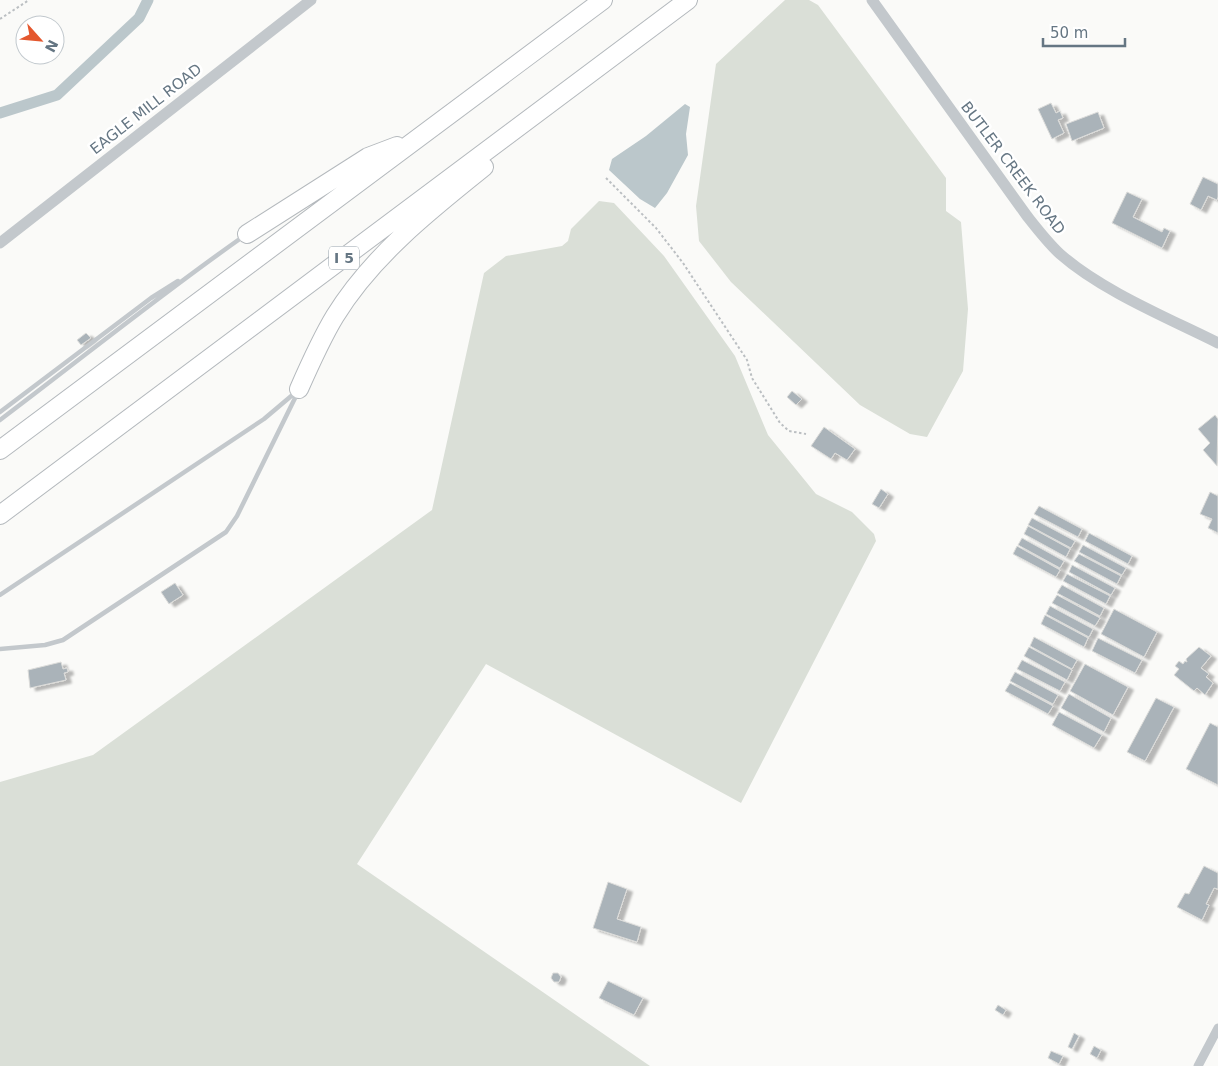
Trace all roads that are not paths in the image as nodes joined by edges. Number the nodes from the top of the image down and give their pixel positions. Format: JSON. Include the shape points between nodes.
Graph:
{"nodes":[{"id":1,"x":311,"y":0,"type":"edge"},
{"id":2,"x":602,"y":0,"type":"edge"},
{"id":3,"x":688,"y":0,"type":"edge"},
{"id":4,"x":872,"y":0,"type":"edge"},
{"id":5,"x":416,"y":139,"type":"junction"},
{"id":6,"x":247,"y":234,"type":"joint"},
{"id":7,"x":0,"y":243,"type":"edge"},
{"id":8,"x":194,"y":271,"type":"junction"},
{"id":9,"x":1218,"y":343,"type":"edge"},
{"id":10,"x":300,"y":388,"type":"junction"},
{"id":11,"x":0,"y":412,"type":"edge"},
{"id":12,"x":0,"y":420,"type":"edge"},
{"id":13,"x":0,"y":450,"type":"edge"},
{"id":14,"x":0,"y":515,"type":"edge"},
{"id":15,"x":0,"y":595,"type":"edge"},
{"id":16,"x":0,"y":649,"type":"edge"},
{"id":17,"x":1218,"y":1028,"type":"edge"},
{"id":18,"x":1198,"y":1066,"type":"edge"}],
"edges":[{"from":1,"to":7,"type":"street","name":"EAGLE MILL ROAD"},
{"from":2,"to":5,"type":"highway"},
{"from":3,"to":10,"type":"highway","via":[[437,205],[388,249],[336,315]]},
{"from":3,"to":14,"type":"highway","number":"I 5"},
{"from":4,"to":9,"type":"street","name":"BUTLER CREEK ROAD","via":[[1054,248],[1112,288]]},
{"from":5,"to":6,"type":"highway","via":[[368,157]]},
{"from":5,"to":13,"type":"highway"},
{"from":6,"to":8,"type":"lane"},
{"from":8,"to":11,"type":"lane","via":[[151,298]]},
{"from":8,"to":12,"type":"lane"},
{"from":10,"to":15,"type":"lane","via":[[264,419]]},
{"from":10,"to":16,"type":"lane","via":[[226,532],[63,640],[45,646]]},
{"from":17,"to":18,"type":"street"}]}
